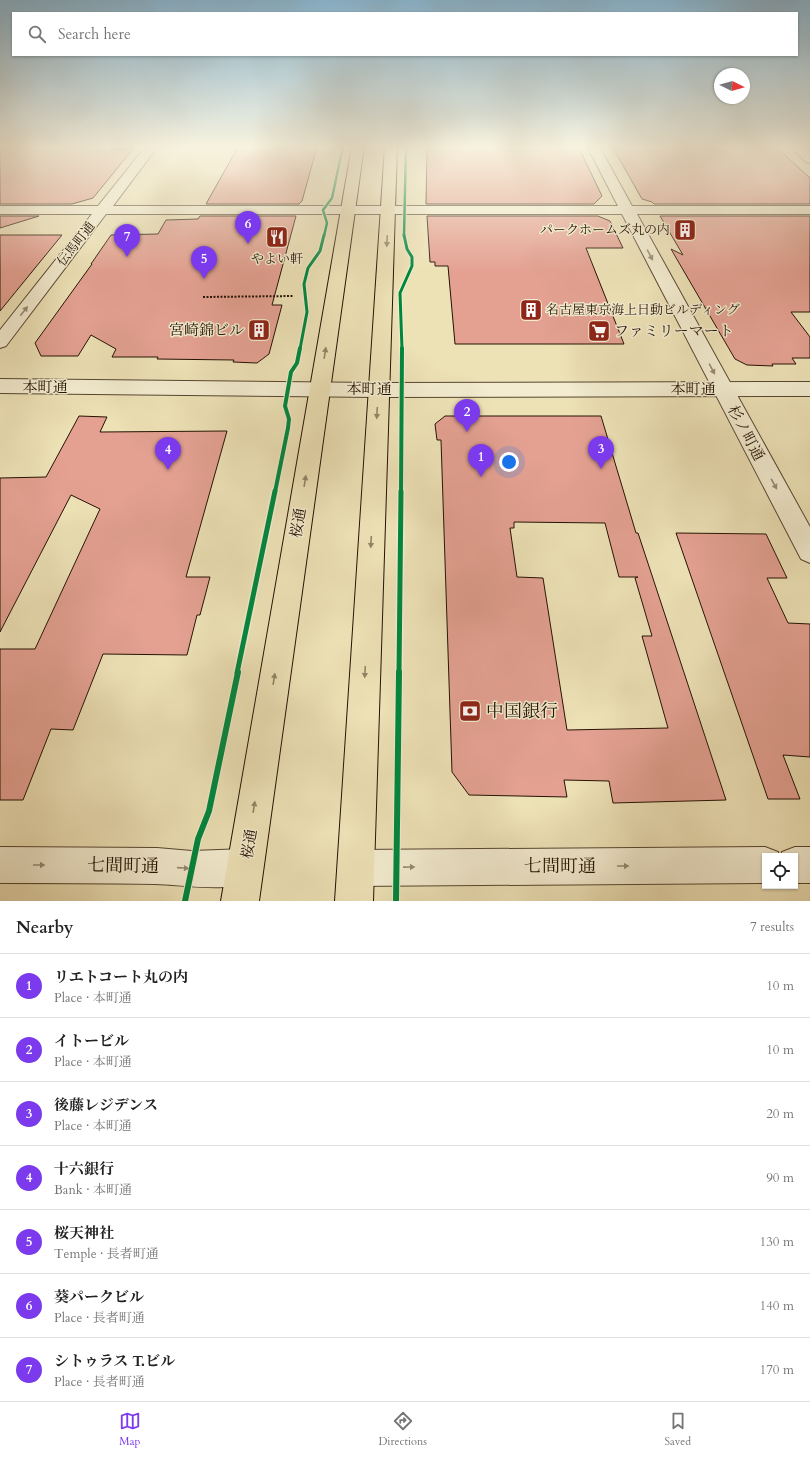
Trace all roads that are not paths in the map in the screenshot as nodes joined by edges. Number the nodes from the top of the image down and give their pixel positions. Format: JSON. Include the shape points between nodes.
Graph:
{"nodes":[{"id":1,"x":119,"y":188,"type":"edge"},
{"id":2,"x":351,"y":188,"type":"edge"},
{"id":3,"x":389,"y":188,"type":"edge"},
{"id":4,"x":615,"y":188,"type":"edge"},
{"id":5,"x":0,"y":210,"type":"edge"},
{"id":6,"x":102,"y":210,"type":"junction"},
{"id":7,"x":348,"y":210,"type":"junction"},
{"id":8,"x":388,"y":210,"type":"junction"},
{"id":9,"x":626,"y":210,"type":"junction"},
{"id":10,"x":810,"y":210,"type":"edge"},
{"id":11,"x":0,"y":342,"type":"edge"},
{"id":12,"x":0,"y":386,"type":"edge"},
{"id":13,"x":319,"y":389,"type":"junction"},
{"id":14,"x":722,"y":389,"type":"junction"},
{"id":15,"x":378,"y":390,"type":"junction"},
{"id":16,"x":810,"y":390,"type":"edge"},
{"id":17,"x":810,"y":550,"type":"edge"},
{"id":18,"x":0,"y":865,"type":"edge"},
{"id":19,"x":762,"y":865,"type":"edge"},
{"id":20,"x":798,"y":865,"type":"edge"},
{"id":21,"x":810,"y":865,"type":"edge"},
{"id":22,"x":245,"y":867,"type":"junction"},
{"id":23,"x":355,"y":884,"type":"edge"},
{"id":24,"x":240,"y":901,"type":"edge"}],
"edges":[{"from":1,"to":6,"type":"street","name":"伝馬町通"},
{"from":2,"to":7,"type":"highway","name":"桜通"},
{"from":3,"to":8,"type":"highway"},
{"from":4,"to":9,"type":"street","name":"杉ノ町通"},
{"from":5,"to":6,"type":"street"},
{"from":6,"to":7,"type":"street"},
{"from":11,"to":6,"type":"street","name":"伝馬町通","one_way":true},
{"from":7,"to":8,"type":"street"},
{"from":13,"to":7,"type":"highway","name":"桜通","one_way":true},
{"from":8,"to":9,"type":"street"},
{"from":8,"to":15,"type":"highway","one_way":true},
{"from":9,"to":10,"type":"street"},
{"from":9,"to":14,"type":"street","name":"杉ノ町通","one_way":true},
{"from":12,"to":13,"type":"street","name":"本町通"},
{"from":13,"to":15,"type":"street","name":"本町通"},
{"from":22,"to":13,"type":"highway","name":"桜通","one_way":true},
{"from":14,"to":15,"type":"street","name":"本町通"},
{"from":14,"to":16,"type":"street","name":"本町通"},
{"from":14,"to":17,"type":"street","name":"杉ノ町通","one_way":true},
{"from":15,"to":23,"type":"highway","one_way":true},
{"from":18,"to":22,"type":"street","name":"七間町通","one_way":true},
{"from":23,"to":19,"type":"street","name":"七間町通","one_way":true},
{"from":20,"to":21,"type":"street"},
{"from":22,"to":24,"type":"highway","name":"桜通"}]}
